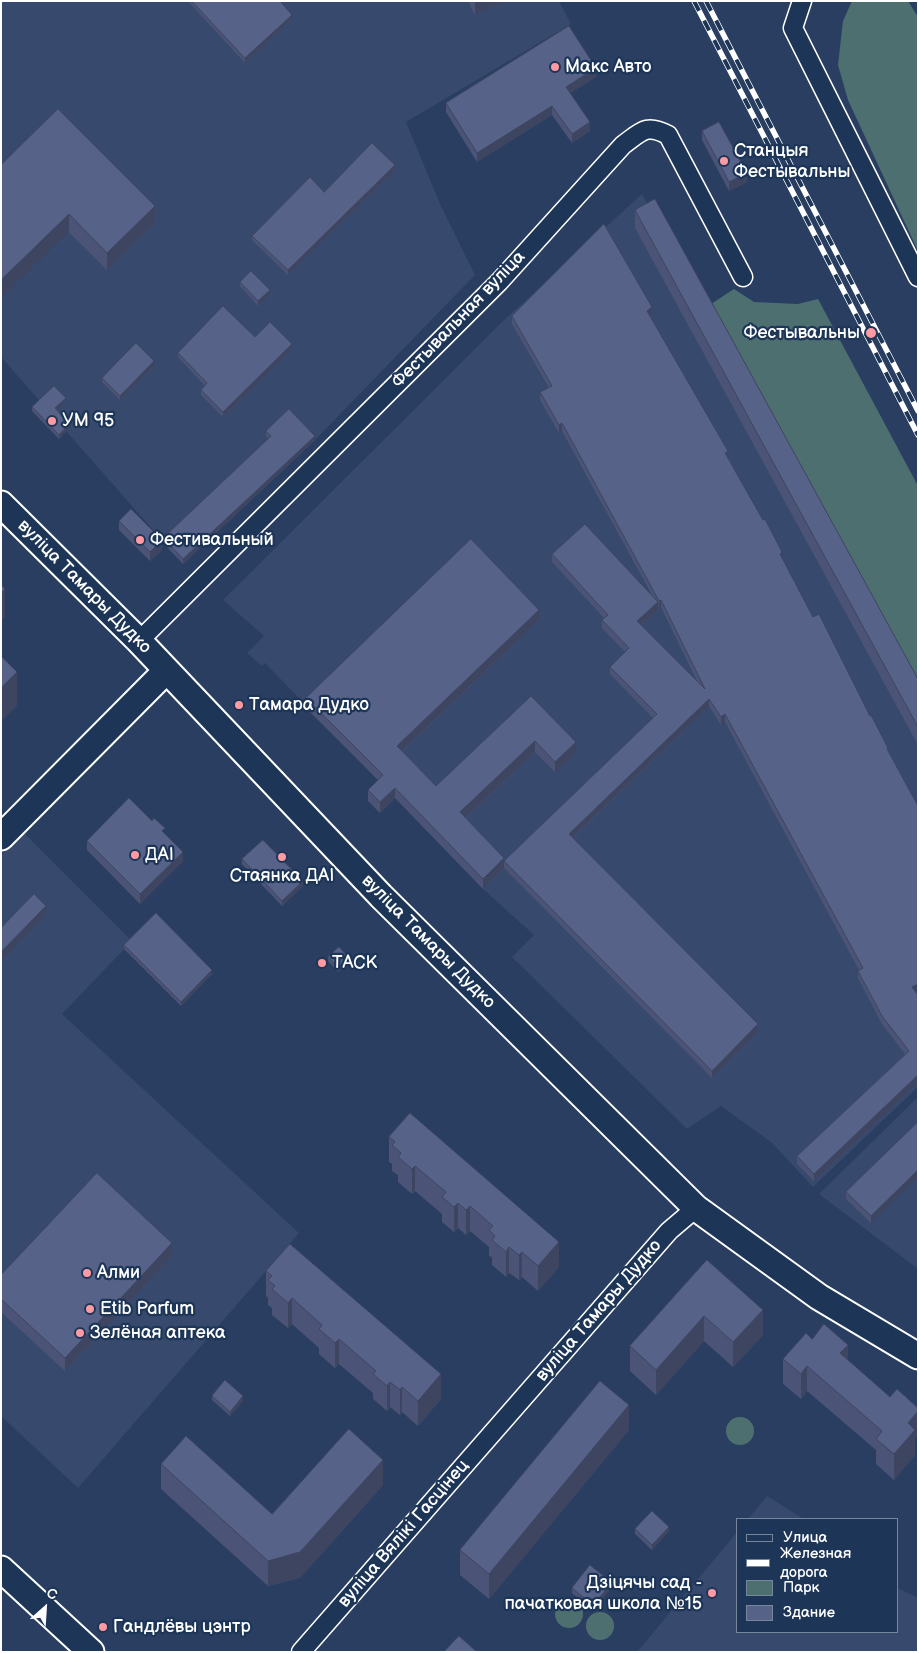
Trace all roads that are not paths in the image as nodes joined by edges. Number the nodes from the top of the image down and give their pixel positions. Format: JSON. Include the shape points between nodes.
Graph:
{"nodes":[{"id":1,"x":802,"y":1,"type":"edge"},
{"id":2,"x":743,"y":277,"type":"dead end"},
{"id":3,"x":918,"y":277,"type":"edge"},
{"id":4,"x":1,"y":504,"type":"edge"},
{"id":5,"x":139,"y":641,"type":"junction"},
{"id":6,"x":166,"y":671,"type":"junction"},
{"id":7,"x":1,"y":837,"type":"edge"},
{"id":8,"x":696,"y":1208,"type":"junction"},
{"id":9,"x":918,"y":1356,"type":"edge"},
{"id":10,"x":506,"y":1417,"type":"joint"},
{"id":11,"x":1,"y":1569,"type":"edge"},
{"id":12,"x":90,"y":1652,"type":"edge"},
{"id":13,"x":301,"y":1652,"type":"edge"}],
"edges":[{"from":1,"to":3,"type":"street","via":[[793,28]]},
{"from":2,"to":5,"type":"street","name":"Фестывальная вуліца","via":[[668,135],[655,128],[646,128],[622,145],[499,282]]},
{"from":4,"to":5,"type":"street","name":"вуліца Тамары Дудко"},
{"from":5,"to":6,"type":"street","name":"вуліца Тамары Дудко"},
{"from":6,"to":7,"type":"street"},
{"from":6,"to":8,"type":"street","name":"вуліца Тамары Дудко","via":[[381,896]]},
{"from":8,"to":9,"type":"street","name":"вуліца Тамары Дудко","via":[[819,1296]]},
{"from":8,"to":10,"type":"street","name":"вуліца Тамары Дудко","via":[[669,1231]]},
{"from":10,"to":13,"type":"street","name":"вуліца Вялікі Гасцінец"},
{"from":11,"to":12,"type":"street"}]}
